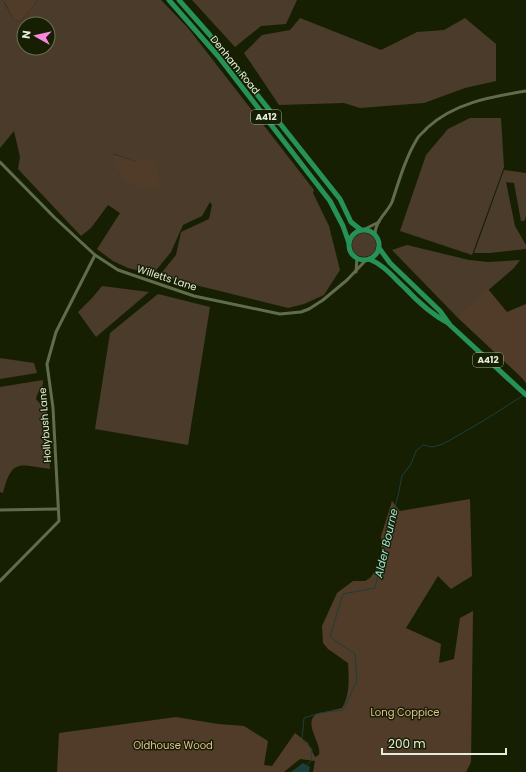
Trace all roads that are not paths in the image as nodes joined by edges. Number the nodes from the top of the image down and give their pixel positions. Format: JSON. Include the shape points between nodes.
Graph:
{"nodes":[{"id":1,"x":169,"y":0,"type":"edge"},
{"id":2,"x":179,"y":0,"type":"edge"},
{"id":3,"x":526,"y":91,"type":"edge"},
{"id":4,"x":0,"y":162,"type":"edge"},
{"id":5,"x":379,"y":222,"type":"junction"},
{"id":6,"x":363,"y":230,"type":"junction"},
{"id":7,"x":375,"y":234,"type":"junction"},
{"id":8,"x":349,"y":243,"type":"junction"},
{"id":9,"x":379,"y":248,"type":"junction"},
{"id":10,"x":95,"y":255,"type":"junction"},
{"id":11,"x":357,"y":258,"type":"junction"},
{"id":12,"x":367,"y":260,"type":"junction"},
{"id":13,"x":356,"y":272,"type":"junction"},
{"id":14,"x":450,"y":325,"type":"junction"},
{"id":15,"x":526,"y":395,"type":"edge"},
{"id":16,"x":57,"y":509,"type":"junction"},
{"id":17,"x":0,"y":510,"type":"edge"},
{"id":18,"x":0,"y":581,"type":"edge"}],
"edges":[{"from":1,"to":8,"type":"main road","name":"Denham Road","number":"A412","via":[[218,56],[330,201]]},
{"from":2,"to":6,"type":"main road","name":"Denham Road","number":"A412","via":[[340,199],[351,222]]},
{"from":3,"to":5,"type":"street","via":[[461,105],[437,119],[418,137],[406,159],[391,204]]},
{"from":4,"to":10,"type":"street","name":"Willetts Lane"},
{"from":5,"to":6,"type":"street"},
{"from":5,"to":7,"type":"street"},
{"from":6,"to":7,"type":"main road"},
{"from":6,"to":8,"type":"main road","via":[[352,235]]},
{"from":7,"to":9,"type":"main road"},
{"from":8,"to":11,"type":"main road","via":[[350,252]]},
{"from":9,"to":12,"type":"main road","via":[[376,255]]},
{"from":9,"to":14,"type":"main road","number":"A412","via":[[390,263],[440,311]]},
{"from":10,"to":13,"type":"street","name":"Willetts Lane","via":[[118,270],[194,296],[280,314],[309,309]]},
{"from":10,"to":16,"type":"street","name":"Hollybush Lane","via":[[56,332],[47,364],[53,408]]},
{"from":11,"to":12,"type":"main road"},
{"from":11,"to":13,"type":"street"},
{"from":12,"to":13,"type":"street","name":"Willetts Lane"},
{"from":12,"to":14,"type":"main road","number":"A412","via":[[382,266],[415,299]]},
{"from":14,"to":15,"type":"main road","number":"A412"},
{"from":16,"to":17,"type":"street"},
{"from":16,"to":18,"type":"street","name":"Hollybush Lane","via":[[59,521]]}]}
